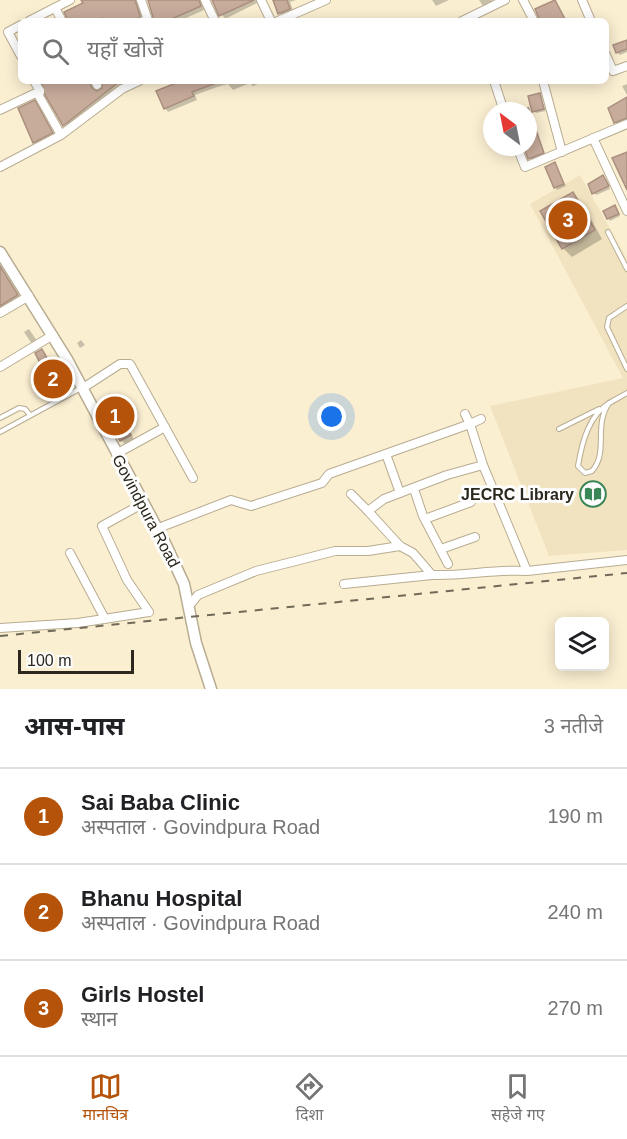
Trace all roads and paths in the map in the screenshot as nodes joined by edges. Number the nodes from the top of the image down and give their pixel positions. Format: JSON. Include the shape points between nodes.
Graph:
{"nodes":[{"id":1,"x":70,"y":0,"type":"edge"},
{"id":2,"x":141,"y":0,"type":"edge"},
{"id":3,"x":205,"y":0,"type":"edge"},
{"id":4,"x":261,"y":0,"type":"edge"},
{"id":5,"x":326,"y":0,"type":"edge"},
{"id":6,"x":505,"y":0,"type":"edge"},
{"id":7,"x":523,"y":0,"type":"edge"},
{"id":8,"x":582,"y":0,"type":"edge"},
{"id":9,"x":55,"y":8,"type":"junction"},
{"id":10,"x":35,"y":18,"type":"edge"},
{"id":11,"x":60,"y":18,"type":"edge"},
{"id":12,"x":147,"y":18,"type":"edge"},
{"id":13,"x":214,"y":18,"type":"edge"},
{"id":14,"x":270,"y":18,"type":"edge"},
{"id":15,"x":285,"y":18,"type":"edge"},
{"id":16,"x":473,"y":18,"type":"edge"},
{"id":17,"x":532,"y":18,"type":"edge"},
{"id":18,"x":590,"y":18,"type":"edge"},
{"id":19,"x":18,"y":27,"type":"edge"},
{"id":20,"x":18,"y":50,"type":"edge"},
{"id":21,"x":609,"y":61,"type":"edge"},
{"id":22,"x":627,"y":66,"type":"edge"},
{"id":23,"x":36,"y":84,"type":"edge"},
{"id":24,"x":495,"y":84,"type":"edge"},
{"id":25,"x":544,"y":84,"type":"edge"},
{"id":26,"x":124,"y":85,"type":"edge"},
{"id":27,"x":40,"y":91,"type":"junction"},
{"id":28,"x":501,"y":102,"type":"edge"},
{"id":29,"x":0,"y":110,"type":"edge"},
{"id":30,"x":627,"y":124,"type":"edge"},
{"id":31,"x":61,"y":135,"type":"junction"},
{"id":32,"x":593,"y":138,"type":"junction"},
{"id":33,"x":562,"y":152,"type":"junction"},
{"id":34,"x":521,"y":156,"type":"edge"},
{"id":35,"x":0,"y":167,"type":"edge"},
{"id":36,"x":627,"y":211,"type":"edge"},
{"id":37,"x":608,"y":232,"type":"dead end"},
{"id":38,"x":0,"y":252,"type":"edge"},
{"id":39,"x":627,"y":269,"type":"edge"},
{"id":40,"x":29,"y":296,"type":"junction"},
{"id":41,"x":627,"y":306,"type":"edge"},
{"id":42,"x":0,"y":313,"type":"edge"},
{"id":43,"x":53,"y":335,"type":"junction"},
{"id":44,"x":0,"y":367,"type":"edge"},
{"id":45,"x":627,"y":369,"type":"edge"},
{"id":46,"x":83,"y":388,"type":"junction"},
{"id":47,"x":627,"y":393,"type":"edge"},
{"id":48,"x":609,"y":403,"type":"junction"},
{"id":49,"x":600,"y":408,"type":"junction"},
{"id":50,"x":465,"y":414,"type":"dead end"},
{"id":51,"x":30,"y":415,"type":"junction"},
{"id":52,"x":0,"y":418,"type":"edge"},
{"id":53,"x":481,"y":419,"type":"dead end"},
{"id":54,"x":470,"y":424,"type":"junction"},
{"id":55,"x":165,"y":427,"type":"junction"},
{"id":56,"x":559,"y":429,"type":"dead end"},
{"id":57,"x":0,"y":432,"type":"edge"},
{"id":58,"x":116,"y":454,"type":"junction"},
{"id":59,"x":386,"y":454,"type":"junction"},
{"id":60,"x":483,"y":465,"type":"junction"},
{"id":61,"x":193,"y":478,"type":"dead end"},
{"id":62,"x":414,"y":489,"type":"junction"},
{"id":63,"x":400,"y":493,"type":"junction"},
{"id":64,"x":351,"y":494,"type":"dead end"},
{"id":65,"x":471,"y":502,"type":"dead end"},
{"id":66,"x":142,"y":504,"type":"junction"},
{"id":67,"x":368,"y":511,"type":"junction"},
{"id":68,"x":425,"y":519,"type":"junction"},
{"id":69,"x":156,"y":529,"type":"junction"},
{"id":70,"x":476,"y":537,"type":"dead end"},
{"id":71,"x":400,"y":546,"type":"junction"},
{"id":72,"x":441,"y":549,"type":"junction"},
{"id":73,"x":70,"y":553,"type":"dead end"},
{"id":74,"x":627,"y":560,"type":"edge"},
{"id":75,"x":448,"y":564,"type":"dead end"},
{"id":76,"x":527,"y":571,"type":"junction"},
{"id":77,"x":432,"y":575,"type":"junction"},
{"id":78,"x":344,"y":584,"type":"dead end"},
{"id":79,"x":189,"y":606,"type":"junction"},
{"id":80,"x":105,"y":619,"type":"junction"},
{"id":81,"x":0,"y":628,"type":"edge"},
{"id":82,"x":211,"y":689,"type":"edge"}],
"edges":[{"from":1,"to":9,"type":"street"},
{"from":2,"to":12,"type":"street"},
{"from":3,"to":13,"type":"street"},
{"from":4,"to":14,"type":"street"},
{"from":5,"to":15,"type":"street"},
{"from":6,"to":16,"type":"street"},
{"from":7,"to":17,"type":"street"},
{"from":8,"to":18,"type":"street"},
{"from":9,"to":10,"type":"street"},
{"from":9,"to":11,"type":"street"},
{"from":19,"to":20,"type":"street","via":[[8,32]]},
{"from":21,"to":22,"type":"street","via":[[613,70]]},
{"from":23,"to":27,"type":"street"},
{"from":24,"to":28,"type":"street"},
{"from":25,"to":33,"type":"street"},
{"from":26,"to":31,"type":"street"},
{"from":27,"to":29,"type":"street"},
{"from":27,"to":31,"type":"street","via":[[39,96]]},
{"from":30,"to":32,"type":"street"},
{"from":31,"to":35,"type":"street"},
{"from":32,"to":33,"type":"street"},
{"from":32,"to":36,"type":"street"},
{"from":33,"to":34,"type":"street","via":[[525,167]]},
{"from":37,"to":39,"type":"lane"},
{"from":38,"to":40,"type":"street","name":"Govindpura Road"},
{"from":40,"to":42,"type":"street"},
{"from":40,"to":43,"type":"street","name":"Govindpura Road"},
{"from":41,"to":45,"type":"lane","via":[[609,318],[607,327]]},
{"from":43,"to":44,"type":"street"},
{"from":43,"to":46,"type":"street","name":"Govindpura Road"},
{"from":46,"to":51,"type":"lane"},
{"from":46,"to":55,"type":"street","via":[[120,364],[130,364]]},
{"from":46,"to":58,"type":"street","name":"Govindpura Road"},
{"from":47,"to":48,"type":"lane"},
{"from":48,"to":49,"type":"lane"},
{"from":48,"to":49,"type":"lane","via":[[600,423],[598,461],[592,471],[585,473],[578,465],[579,460]]},
{"from":49,"to":56,"type":"lane"},
{"from":50,"to":54,"type":"street"},
{"from":51,"to":52,"type":"lane","via":[[19,408]]},
{"from":51,"to":57,"type":"lane"},
{"from":53,"to":54,"type":"street"},
{"from":54,"to":59,"type":"street"},
{"from":54,"to":60,"type":"street"},
{"from":55,"to":58,"type":"street"},
{"from":55,"to":61,"type":"street"},
{"from":58,"to":66,"type":"street","name":"Govindpura Road"},
{"from":59,"to":63,"type":"street"},
{"from":59,"to":69,"type":"street","via":[[329,474],[322,483],[268,501],[251,506],[231,500]]},
{"from":60,"to":62,"type":"street"},
{"from":60,"to":76,"type":"street"},
{"from":62,"to":63,"type":"street"},
{"from":62,"to":68,"type":"street"},
{"from":63,"to":67,"type":"street"},
{"from":64,"to":67,"type":"street"},
{"from":65,"to":68,"type":"street"},
{"from":66,"to":69,"type":"street","name":"Govindpura Road"},
{"from":66,"to":80,"type":"street","via":[[102,526],[127,580],[149,612]]},
{"from":67,"to":71,"type":"street"},
{"from":68,"to":72,"type":"street"},
{"from":69,"to":79,"type":"street","name":"Govindpura Road","via":[[184,584]]},
{"from":70,"to":72,"type":"street"},
{"from":71,"to":77,"type":"street","via":[[413,553]]},
{"from":71,"to":79,"type":"street","via":[[335,551],[256,571],[198,595]]},
{"from":72,"to":75,"type":"street"},
{"from":73,"to":80,"type":"street"},
{"from":74,"to":76,"type":"street"},
{"from":76,"to":77,"type":"street","via":[[500,569]]},
{"from":77,"to":78,"type":"street"},
{"from":79,"to":82,"type":"street","name":"Govindpura Road"},
{"from":80,"to":81,"type":"street"}]}
